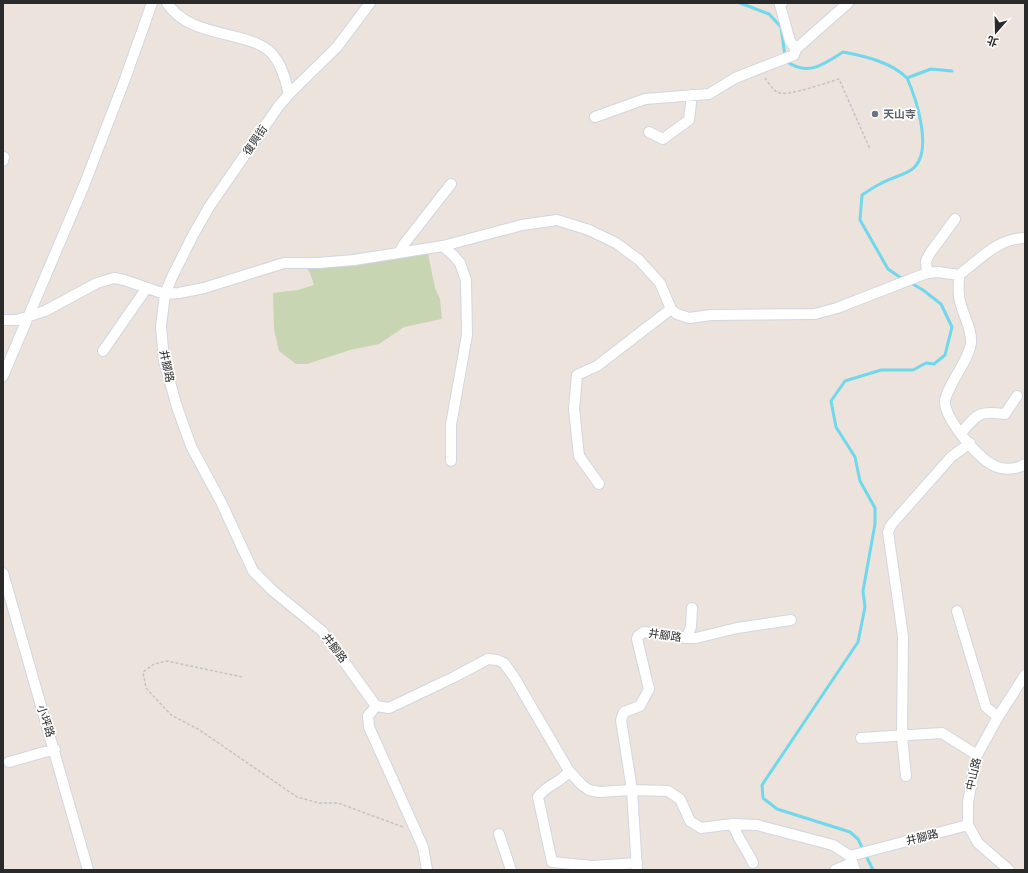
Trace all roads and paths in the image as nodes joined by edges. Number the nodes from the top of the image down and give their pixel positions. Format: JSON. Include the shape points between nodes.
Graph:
{"nodes":[{"id":1,"x":152,"y":3,"type":"edge"},
{"id":2,"x":167,"y":3,"type":"edge"},
{"id":3,"x":370,"y":3,"type":"edge"},
{"id":4,"x":848,"y":3,"type":"edge"},
{"id":5,"x":780,"y":4,"type":"edge"},
{"id":6,"x":795,"y":52,"type":"junction"},
{"id":7,"x":758,"y":69,"type":"junction"},
{"id":8,"x":289,"y":94,"type":"junction"},
{"id":9,"x":692,"y":95,"type":"junction"},
{"id":10,"x":595,"y":116,"type":"dead end"},
{"id":11,"x":649,"y":132,"type":"dead end"},
{"id":12,"x":870,"y":149,"type":"dead end"},
{"id":13,"x":451,"y":184,"type":"dead end"},
{"id":14,"x":955,"y":219,"type":"dead end"},
{"id":15,"x":1025,"y":238,"type":"edge"},
{"id":16,"x":443,"y":246,"type":"junction"},
{"id":17,"x":400,"y":252,"type":"junction"},
{"id":18,"x":927,"y":273,"type":"junction"},
{"id":19,"x":959,"y":275,"type":"junction"},
{"id":20,"x":146,"y":288,"type":"junction"},
{"id":21,"x":165,"y":294,"type":"junction"},
{"id":22,"x":671,"y":309,"type":"junction"},
{"id":23,"x":28,"y":315,"type":"junction"},
{"id":24,"x":3,"y":320,"type":"edge"},
{"id":25,"x":103,"y":351,"type":"dead end"},
{"id":26,"x":3,"y":376,"type":"edge"},
{"id":27,"x":1017,"y":396,"type":"dead end"},
{"id":28,"x":961,"y":433,"type":"junction"},
{"id":29,"x":970,"y":444,"type":"junction"},
{"id":30,"x":450,"y":461,"type":"dead end"},
{"id":31,"x":1025,"y":464,"type":"edge"},
{"id":32,"x":599,"y":484,"type":"dead end"},
{"id":33,"x":3,"y":573,"type":"edge"},
{"id":34,"x":692,"y":608,"type":"dead end"},
{"id":35,"x":957,"y":611,"type":"dead end"},
{"id":36,"x":791,"y":620,"type":"dead end"},
{"id":37,"x":686,"y":638,"type":"junction"},
{"id":38,"x":1025,"y":675,"type":"edge"},
{"id":39,"x":242,"y":677,"type":"dead end"},
{"id":40,"x":376,"y":706,"type":"junction"},
{"id":41,"x":998,"y":717,"type":"junction"},
{"id":42,"x":902,"y":737,"type":"junction"},
{"id":43,"x":861,"y":738,"type":"dead end"},
{"id":44,"x":55,"y":750,"type":"junction"},
{"id":45,"x":977,"y":755,"type":"junction"},
{"id":46,"x":10,"y":762,"type":"dead end"},
{"id":47,"x":569,"y":771,"type":"junction"},
{"id":48,"x":906,"y":776,"type":"dead end"},
{"id":49,"x":632,"y":790,"type":"junction"},
{"id":50,"x":732,"y":824,"type":"junction"},
{"id":51,"x":968,"y":825,"type":"junction"},
{"id":52,"x":416,"y":832,"type":"junction"},
{"id":53,"x":499,"y":834,"type":"dead end"},
{"id":54,"x":753,"y":863,"type":"dead end"},
{"id":55,"x":852,"y":863,"type":"edge"},
{"id":56,"x":637,"y":866,"type":"edge"},
{"id":57,"x":592,"y":868,"type":"edge"},
{"id":58,"x":88,"y":870,"type":"edge"},
{"id":59,"x":427,"y":870,"type":"edge"},
{"id":60,"x":511,"y":870,"type":"edge"},
{"id":61,"x":836,"y":870,"type":"edge"},
{"id":62,"x":1009,"y":870,"type":"edge"}],
"edges":[{"from":1,"to":23,"type":"street","via":[[125,80]]},
{"from":2,"to":8,"type":"street","via":[[173,12],[190,24],[262,46],[276,58]]},
{"from":3,"to":8,"type":"street","name":"復興街","via":[[337,47]]},
{"from":4,"to":6,"type":"street"},
{"from":5,"to":6,"type":"street"},
{"from":6,"to":7,"type":"street"},
{"from":7,"to":9,"type":"street","via":[[735,78],[709,94]]},
{"from":7,"to":12,"type":"path","via":[[778,93],[782,94],[839,79]]},
{"from":8,"to":21,"type":"street","name":"復興街","via":[[209,207],[183,253]]},
{"from":9,"to":10,"type":"street","via":[[644,99]]},
{"from":9,"to":11,"type":"street","via":[[689,120],[663,139]]},
{"from":13,"to":17,"type":"street"},
{"from":14,"to":18,"type":"street","via":[[930,253],[926,261]]},
{"from":15,"to":19,"type":"street","via":[[1001,243]]},
{"from":16,"to":17,"type":"street"},
{"from":16,"to":22,"type":"street","via":[[516,226],[557,220],[589,230],[616,243],[639,260],[660,282]]},
{"from":16,"to":30,"type":"street","via":[[460,264],[466,280],[468,335],[450,425]]},
{"from":17,"to":21,"type":"street","via":[[354,260],[284,263],[204,288]]},
{"from":18,"to":19,"type":"street"},
{"from":18,"to":22,"type":"street","via":[[838,308],[815,314],[690,318]]},
{"from":19,"to":28,"type":"street","via":[[959,297],[970,328],[971,344],[945,402],[948,414]]},
{"from":20,"to":21,"type":"street"},
{"from":20,"to":23,"type":"street","via":[[114,278],[97,283],[45,311]]},
{"from":20,"to":25,"type":"street"},
{"from":21,"to":40,"type":"street","name":"井腳路","via":[[161,326],[164,361],[177,407],[191,446],[253,571],[322,631]]},
{"from":22,"to":32,"type":"street","via":[[597,366],[576,375],[574,409],[579,456]]},
{"from":23,"to":24,"type":"street","via":[[17,320]]},
{"from":23,"to":26,"type":"street"},
{"from":27,"to":28,"type":"street","via":[[1005,414],[986,412],[975,417]]},
{"from":28,"to":29,"type":"street"},
{"from":29,"to":31,"type":"street","via":[[984,460],[995,466],[1009,468]]},
{"from":29,"to":42,"type":"street","via":[[951,457],[891,525],[888,532],[903,636]]},
{"from":33,"to":44,"type":"street","name":"小坪路"},
{"from":34,"to":37,"type":"street","via":[[691,627]]},
{"from":35,"to":41,"type":"street","via":[[986,707]]},
{"from":36,"to":37,"type":"street","name":"井腳路"},
{"from":37,"to":49,"type":"street","name":"井腳路","via":[[644,632],[638,636],[649,689],[640,706],[624,712],[621,720]]},
{"from":38,"to":41,"type":"street","name":"中山路"},
{"from":39,"to":52,"type":"path","via":[[167,661],[154,664],[143,672],[146,688],[171,715],[198,729],[297,798],[319,804],[338,803]]},
{"from":40,"to":47,"type":"street","via":[[389,708],[488,659],[497,660],[504,663],[514,677]]},
{"from":40,"to":52,"type":"street","via":[[368,716],[369,726]]},
{"from":41,"to":45,"type":"street","name":"中山路"},
{"from":42,"to":43,"type":"street"},
{"from":42,"to":45,"type":"street","via":[[942,733]]},
{"from":42,"to":48,"type":"street"},
{"from":44,"to":46,"type":"street"},
{"from":44,"to":58,"type":"street","name":"小坪路"},
{"from":45,"to":51,"type":"street","name":"中山路","via":[[968,802]]},
{"from":47,"to":49,"type":"street","via":[[588,790]]},
{"from":47,"to":57,"type":"street","name":"井腳路","via":[[563,780],[544,789],[538,797],[552,862]]},
{"from":49,"to":50,"type":"street","via":[[673,794],[680,799],[690,821],[701,828]]},
{"from":49,"to":56,"type":"street","name":"井腳路"},
{"from":50,"to":54,"type":"street"},
{"from":50,"to":55,"type":"street","via":[[757,825],[833,845]]},
{"from":51,"to":55,"type":"street","name":"井腳路","via":[[877,848]]},
{"from":51,"to":62,"type":"street","name":"中山路","via":[[978,843]]},
{"from":52,"to":59,"type":"street","via":[[423,847]]},
{"from":53,"to":60,"type":"street"},
{"from":55,"to":61,"type":"street","name":"井腳路"},
{"from":56,"to":57,"type":"street","name":"井腳路"}]}
